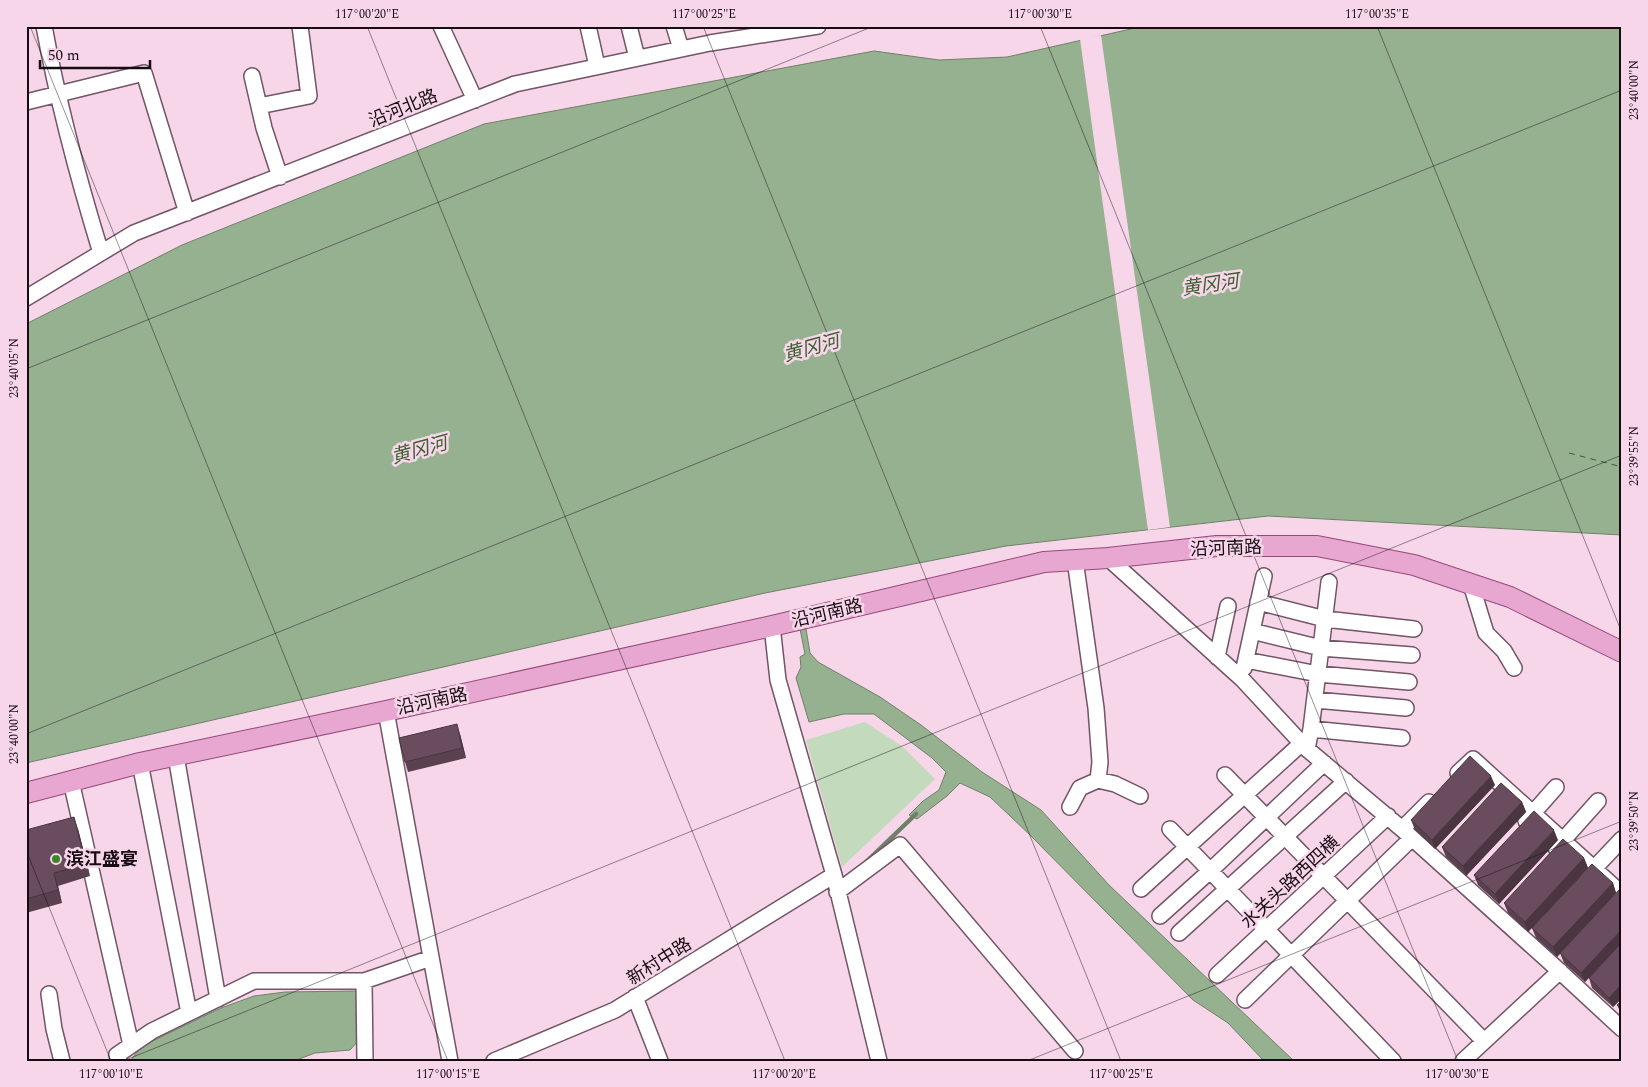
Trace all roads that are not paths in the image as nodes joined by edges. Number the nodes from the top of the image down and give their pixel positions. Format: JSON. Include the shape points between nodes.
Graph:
{"nodes":[{"id":1,"x":44,"y":26,"type":"edge"},
{"id":2,"x":300,"y":26,"type":"edge"},
{"id":3,"x":441,"y":26,"type":"edge"},
{"id":4,"x":588,"y":26,"type":"edge"},
{"id":5,"x":629,"y":26,"type":"edge"},
{"id":6,"x":674,"y":26,"type":"edge"},
{"id":7,"x":818,"y":26,"type":"edge"},
{"id":8,"x":681,"y":49,"type":"junction"},
{"id":9,"x":637,"y":58,"type":"junction"},
{"id":10,"x":597,"y":66,"type":"junction"},
{"id":11,"x":252,"y":76,"type":"dead end"},
{"id":12,"x":58,"y":94,"type":"junction"},
{"id":13,"x":475,"y":100,"type":"junction"},
{"id":14,"x":26,"y":102,"type":"edge"},
{"id":15,"x":259,"y":106,"type":"junction"},
{"id":16,"x":280,"y":177,"type":"junction"},
{"id":17,"x":187,"y":213,"type":"junction"},
{"id":18,"x":101,"y":253,"type":"junction"},
{"id":19,"x":26,"y":298,"type":"edge"},
{"id":20,"x":1108,"y":558,"type":"junction"},
{"id":21,"x":1075,"y":560,"type":"junction"},
{"id":22,"x":1264,"y":576,"type":"dead end"},
{"id":23,"x":1329,"y":582,"type":"dead end"},
{"id":24,"x":1471,"y":584,"type":"junction"},
{"id":25,"x":1258,"y":602,"type":"junction"},
{"id":26,"x":1228,"y":606,"type":"dead end"},
{"id":27,"x":1324,"y":619,"type":"junction"},
{"id":28,"x":772,"y":626,"type":"junction"},
{"id":29,"x":1414,"y":629,"type":"dead end"},
{"id":30,"x":1252,"y":631,"type":"junction"},
{"id":31,"x":1321,"y":648,"type":"junction"},
{"id":32,"x":1622,"y":652,"type":"edge"},
{"id":33,"x":1412,"y":655,"type":"dead end"},
{"id":34,"x":1217,"y":657,"type":"junction"},
{"id":35,"x":1246,"y":660,"type":"junction"},
{"id":36,"x":1514,"y":668,"type":"dead end"},
{"id":37,"x":1318,"y":674,"type":"junction"},
{"id":38,"x":1242,"y":680,"type":"junction"},
{"id":39,"x":1409,"y":682,"type":"dead end"},
{"id":40,"x":1315,"y":700,"type":"junction"},
{"id":41,"x":1406,"y":708,"type":"dead end"},
{"id":42,"x":386,"y":711,"type":"junction"},
{"id":43,"x":1311,"y":729,"type":"junction"},
{"id":44,"x":1402,"y":738,"type":"dead end"},
{"id":45,"x":1305,"y":746,"type":"junction"},
{"id":46,"x":176,"y":756,"type":"junction"},
{"id":47,"x":1324,"y":762,"type":"junction"},
{"id":48,"x":140,"y":763,"type":"junction"},
{"id":49,"x":1225,"y":775,"type":"dead end"},
{"id":50,"x":1098,"y":780,"type":"junction"},
{"id":51,"x":71,"y":781,"type":"junction"},
{"id":52,"x":1346,"y":781,"type":"junction"},
{"id":53,"x":1556,"y":787,"type":"dead end"},
{"id":54,"x":26,"y":793,"type":"edge"},
{"id":55,"x":1245,"y":795,"type":"junction"},
{"id":56,"x":1140,"y":796,"type":"dead end"},
{"id":57,"x":1598,"y":801,"type":"dead end"},
{"id":58,"x":1070,"y":807,"type":"dead end"},
{"id":59,"x":1533,"y":813,"type":"junction"},
{"id":60,"x":1388,"y":816,"type":"junction"},
{"id":61,"x":1266,"y":817,"type":"junction"},
{"id":62,"x":1170,"y":829,"type":"dead end"},
{"id":63,"x":1407,"y":833,"type":"junction"},
{"id":64,"x":1513,"y":835,"type":"edge"},
{"id":65,"x":1285,"y":836,"type":"junction"},
{"id":66,"x":1622,"y":839,"type":"edge"},
{"id":67,"x":1563,"y":840,"type":"junction"},
{"id":68,"x":1188,"y":847,"type":"junction"},
{"id":69,"x":1550,"y":855,"type":"edge"},
{"id":70,"x":1594,"y":868,"type":"junction"},
{"id":71,"x":1210,"y":871,"type":"junction"},
{"id":72,"x":834,"y":876,"type":"junction"},
{"id":73,"x":1324,"y":876,"type":"junction"},
{"id":74,"x":1142,"y":889,"type":"dead end"},
{"id":75,"x":1227,"y":889,"type":"junction"},
{"id":76,"x":1574,"y":890,"type":"edge"},
{"id":77,"x":837,"y":892,"type":"junction"},
{"id":78,"x":1620,"y":898,"type":"edge"},
{"id":79,"x":1347,"y":901,"type":"junction"},
{"id":80,"x":1160,"y":916,"type":"dead end"},
{"id":81,"x":1267,"y":929,"type":"junction"},
{"id":82,"x":1179,"y":933,"type":"dead end"},
{"id":83,"x":1291,"y":955,"type":"junction"},
{"id":84,"x":431,"y":958,"type":"junction"},
{"id":85,"x":1558,"y":965,"type":"junction"},
{"id":86,"x":1217,"y":975,"type":"dead end"},
{"id":87,"x":364,"y":981,"type":"junction"},
{"id":88,"x":49,"y":994,"type":"dead end"},
{"id":89,"x":635,"y":997,"type":"junction"},
{"id":90,"x":218,"y":999,"type":"junction"},
{"id":91,"x":1245,"y":1000,"type":"dead end"},
{"id":92,"x":1622,"y":1005,"type":"edge"},
{"id":93,"x":190,"y":1013,"type":"junction"},
{"id":94,"x":1610,"y":1018,"type":"junction"},
{"id":95,"x":1622,"y":1029,"type":"edge"},
{"id":96,"x":1484,"y":1041,"type":"junction"},
{"id":97,"x":131,"y":1045,"type":"junction"},
{"id":98,"x":1075,"y":1051,"type":"dead end"},
{"id":99,"x":62,"y":1061,"type":"edge"},
{"id":100,"x":119,"y":1061,"type":"edge"},
{"id":101,"x":365,"y":1061,"type":"edge"},
{"id":102,"x":450,"y":1061,"type":"edge"},
{"id":103,"x":494,"y":1061,"type":"edge"},
{"id":104,"x":660,"y":1061,"type":"edge"},
{"id":105,"x":879,"y":1061,"type":"edge"},
{"id":106,"x":1393,"y":1061,"type":"edge"},
{"id":107,"x":1463,"y":1061,"type":"edge"}],
"edges":[{"from":1,"to":12,"type":"street"},
{"from":2,"to":15,"type":"street","via":[[309,96]]},
{"from":3,"to":13,"type":"street"},
{"from":4,"to":10,"type":"street"},
{"from":5,"to":9,"type":"street"},
{"from":6,"to":8,"type":"street"},
{"from":7,"to":8,"type":"street","name":"沿河北路"},
{"from":8,"to":9,"type":"street","name":"沿河北路"},
{"from":9,"to":10,"type":"street","name":"沿河北路"},
{"from":10,"to":13,"type":"street","name":"沿河北路","via":[[515,84]]},
{"from":11,"to":15,"type":"street"},
{"from":12,"to":14,"type":"street"},
{"from":12,"to":17,"type":"street","via":[[144,73]]},
{"from":12,"to":18,"type":"street","via":[[76,171]]},
{"from":13,"to":16,"type":"street","name":"沿河北路"},
{"from":15,"to":16,"type":"street"},
{"from":16,"to":17,"type":"street","name":"沿河北路"},
{"from":17,"to":18,"type":"street","name":"沿河北路","via":[[134,233]]},
{"from":18,"to":19,"type":"street","name":"沿河北路"},
{"from":20,"to":21,"type":"main road","name":"沿河南路"},
{"from":20,"to":24,"type":"main road","name":"沿河南路","via":[[1217,546],[1316,546],[1414,565]]},
{"from":20,"to":34,"type":"street"},
{"from":21,"to":28,"type":"main road","name":"沿河南路","via":[[1044,562]]},
{"from":21,"to":50,"type":"street","via":[[1096,708]]},
{"from":22,"to":25,"type":"street"},
{"from":23,"to":27,"type":"street"},
{"from":24,"to":32,"type":"main road","name":"沿河南路","via":[[1510,596]]},
{"from":24,"to":36,"type":"street","via":[[1486,633],[1504,651]]},
{"from":25,"to":27,"type":"street"},
{"from":25,"to":30,"type":"street"},
{"from":26,"to":34,"type":"street"},
{"from":27,"to":29,"type":"street"},
{"from":27,"to":31,"type":"street"},
{"from":28,"to":42,"type":"main road","name":"沿河南路"},
{"from":28,"to":72,"type":"street","via":[[778,680]]},
{"from":30,"to":31,"type":"street"},
{"from":30,"to":35,"type":"street"},
{"from":31,"to":33,"type":"street"},
{"from":31,"to":37,"type":"street"},
{"from":34,"to":38,"type":"street"},
{"from":35,"to":37,"type":"street"},
{"from":35,"to":38,"type":"street"},
{"from":37,"to":39,"type":"street"},
{"from":37,"to":40,"type":"street"},
{"from":38,"to":45,"type":"street"},
{"from":40,"to":41,"type":"street"},
{"from":40,"to":43,"type":"street"},
{"from":42,"to":46,"type":"main road","name":"沿河南路"},
{"from":42,"to":84,"type":"street"},
{"from":43,"to":44,"type":"street"},
{"from":43,"to":45,"type":"street"},
{"from":45,"to":47,"type":"street"},
{"from":45,"to":55,"type":"street"},
{"from":46,"to":48,"type":"main road","name":"沿河南路"},
{"from":46,"to":90,"type":"street"},
{"from":47,"to":52,"type":"street"},
{"from":47,"to":61,"type":"street"},
{"from":48,"to":51,"type":"main road","name":"沿河南路"},
{"from":48,"to":93,"type":"street"},
{"from":49,"to":55,"type":"street"},
{"from":50,"to":56,"type":"street"},
{"from":50,"to":58,"type":"street","via":[[1080,788]]},
{"from":51,"to":54,"type":"main road","name":"沿河南路"},
{"from":51,"to":97,"type":"street"},
{"from":52,"to":60,"type":"street"},
{"from":52,"to":65,"type":"street"},
{"from":53,"to":59,"type":"street"},
{"from":55,"to":61,"type":"street"},
{"from":55,"to":68,"type":"street"},
{"from":57,"to":67,"type":"street"},
{"from":59,"to":63,"type":"street","via":[[1500,790],[1473,758],[1441,790]]},
{"from":59,"to":64,"type":"street"},
{"from":59,"to":67,"type":"street"},
{"from":60,"to":63,"type":"street"},
{"from":60,"to":73,"type":"street","name":"水关头路西四横"},
{"from":61,"to":65,"type":"street"},
{"from":61,"to":71,"type":"street"},
{"from":62,"to":68,"type":"street"},
{"from":63,"to":79,"type":"street"},
{"from":63,"to":85,"type":"street","via":[[1469,882]]},
{"from":65,"to":73,"type":"street"},
{"from":65,"to":75,"type":"street"},
{"from":66,"to":70,"type":"street"},
{"from":67,"to":69,"type":"street"},
{"from":67,"to":70,"type":"street"},
{"from":68,"to":71,"type":"street"},
{"from":68,"to":74,"type":"street"},
{"from":70,"to":76,"type":"street"},
{"from":70,"to":78,"type":"street"},
{"from":71,"to":75,"type":"street"},
{"from":71,"to":80,"type":"street"},
{"from":72,"to":77,"type":"street"},
{"from":72,"to":89,"type":"street","name":"新村中路"},
{"from":73,"to":79,"type":"street"},
{"from":73,"to":81,"type":"street","name":"水关头路西四横"},
{"from":75,"to":81,"type":"street"},
{"from":75,"to":82,"type":"street"},
{"from":77,"to":98,"type":"street","via":[[900,845]]},
{"from":77,"to":105,"type":"street"},
{"from":79,"to":83,"type":"street"},
{"from":79,"to":96,"type":"street"},
{"from":81,"to":83,"type":"street"},
{"from":81,"to":86,"type":"street","name":"水关头路西四横"},
{"from":83,"to":91,"type":"street"},
{"from":83,"to":106,"type":"street"},
{"from":84,"to":87,"type":"street"},
{"from":84,"to":102,"type":"street"},
{"from":85,"to":94,"type":"street","via":[[1586,989]]},
{"from":85,"to":96,"type":"street"},
{"from":87,"to":90,"type":"street","via":[[254,981]]},
{"from":87,"to":101,"type":"street"},
{"from":88,"to":99,"type":"street"},
{"from":89,"to":103,"type":"street","name":"新村中路","via":[[615,1010]]},
{"from":89,"to":104,"type":"street"},
{"from":90,"to":93,"type":"street"},
{"from":92,"to":94,"type":"street"},
{"from":93,"to":97,"type":"street"},
{"from":94,"to":95,"type":"street"},
{"from":96,"to":107,"type":"street"},
{"from":97,"to":100,"type":"street","via":[[117,1055]]}]}
